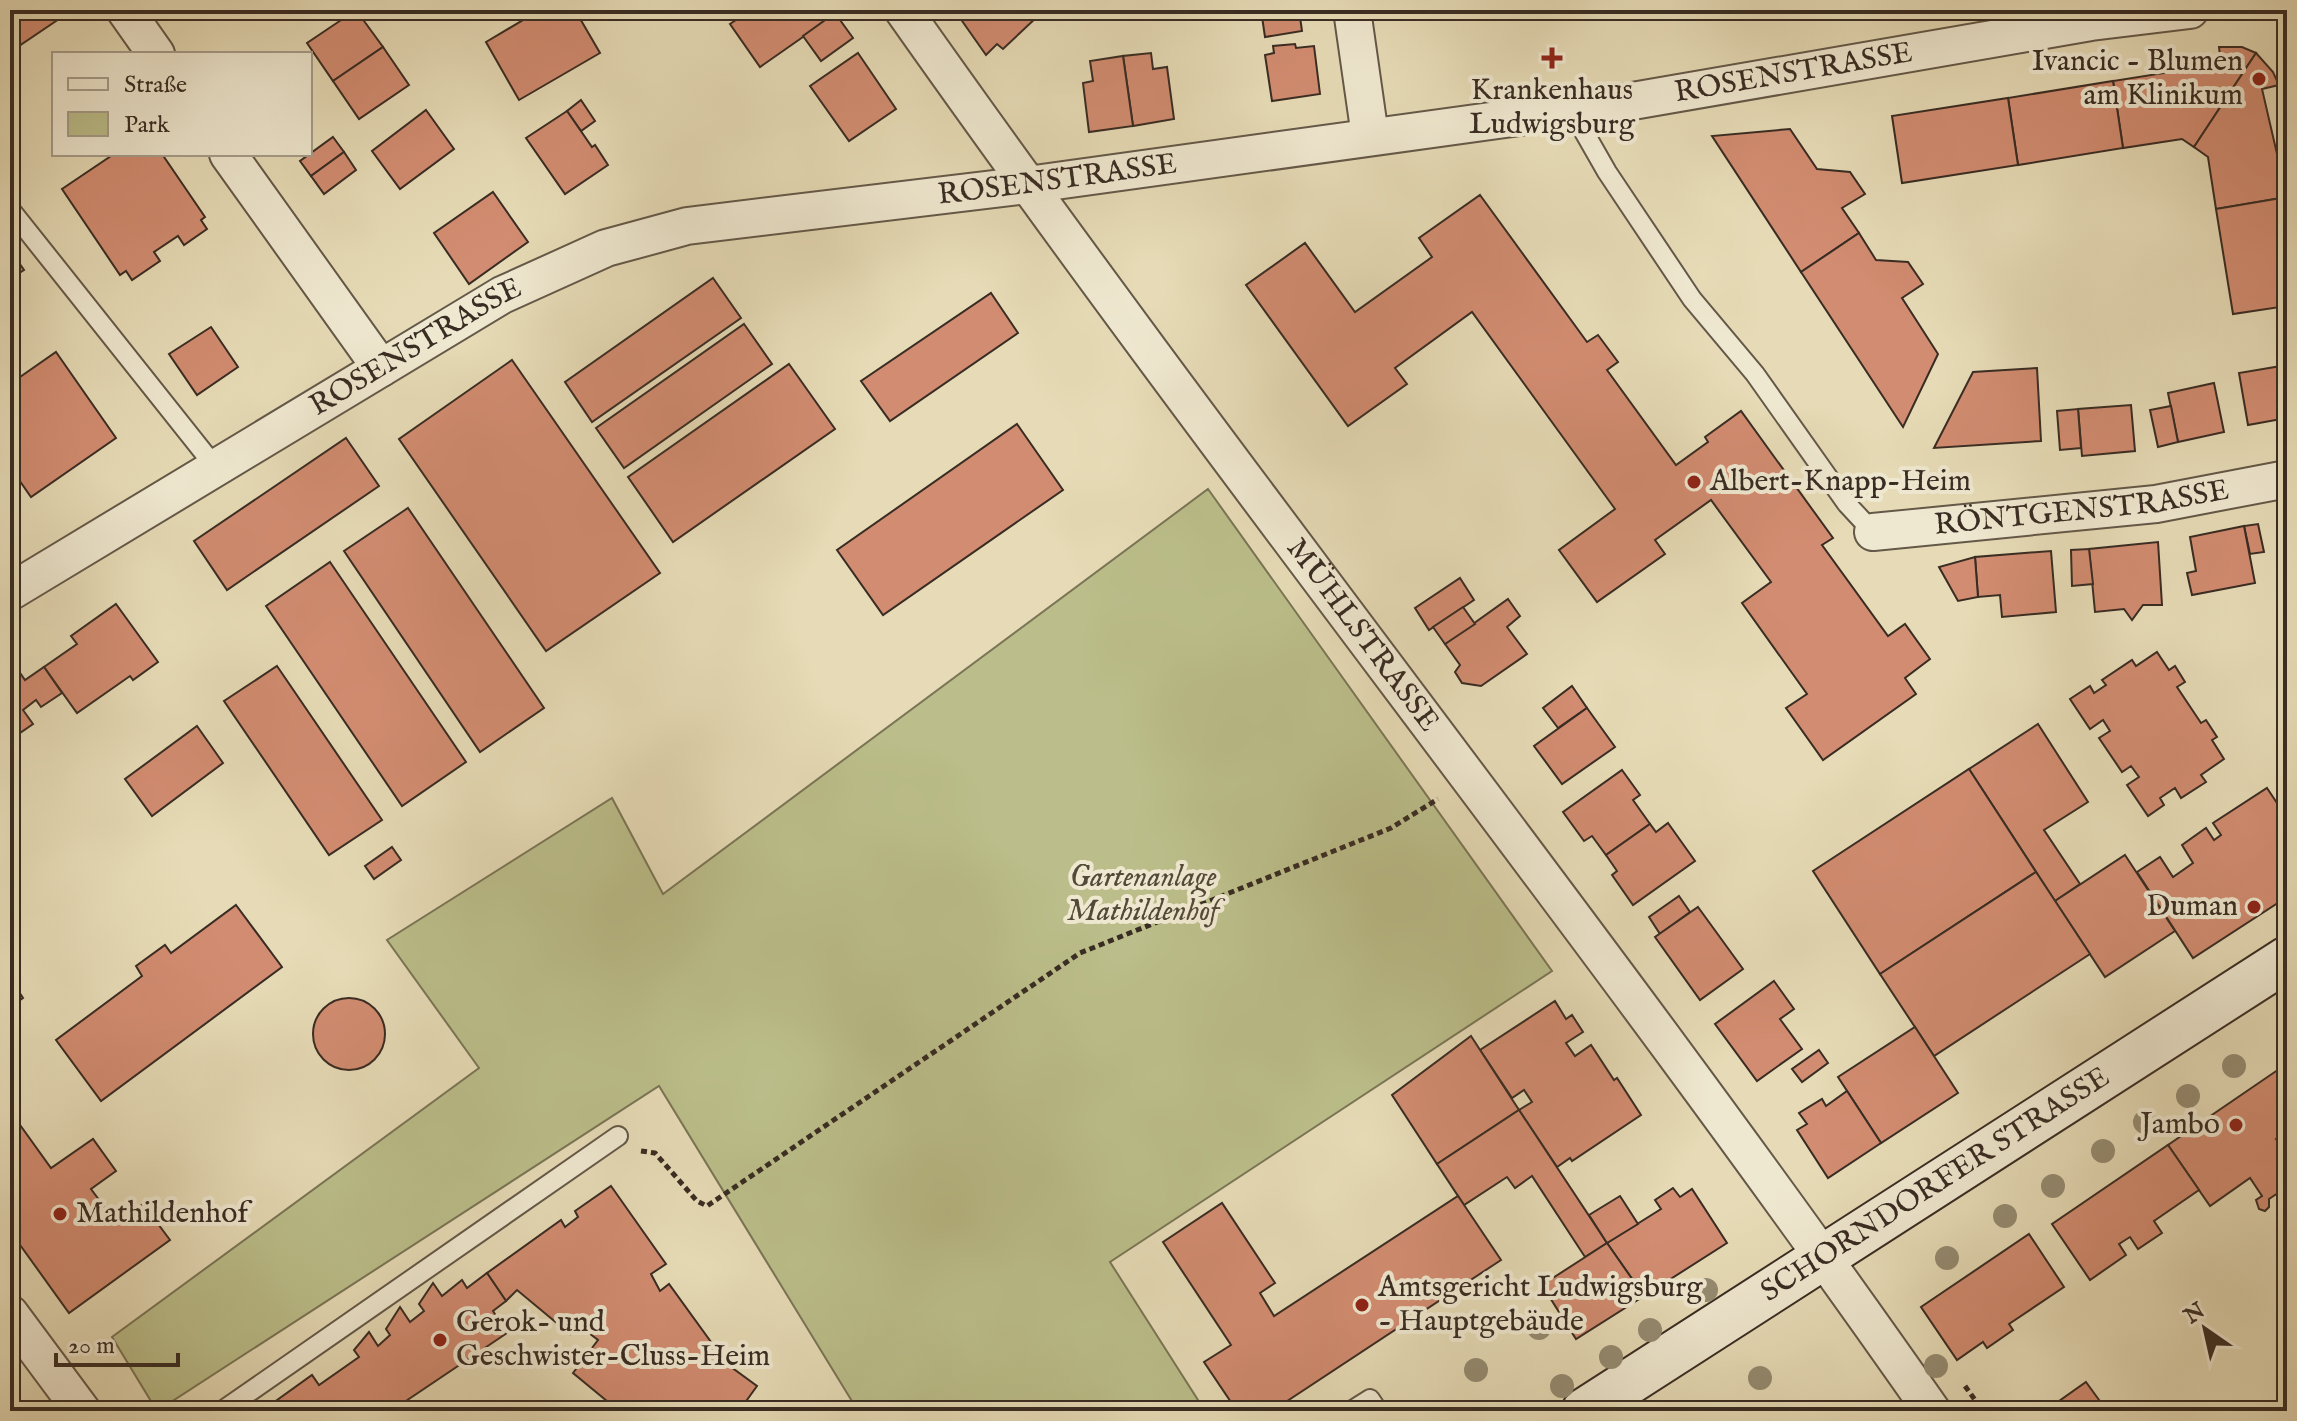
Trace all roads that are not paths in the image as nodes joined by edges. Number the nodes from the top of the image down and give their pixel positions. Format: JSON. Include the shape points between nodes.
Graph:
{"nodes":[{"id":1,"x":125,"y":10,"type":"edge"},
{"id":2,"x":903,"y":10,"type":"edge"},
{"id":3,"x":1352,"y":10,"type":"edge"},
{"id":4,"x":2190,"y":10,"type":"edge"},
{"id":5,"x":155,"y":52,"type":"edge"},
{"id":6,"x":1571,"y":109,"type":"junction"},
{"id":7,"x":1370,"y":136,"type":"junction"},
{"id":8,"x":229,"y":156,"type":"edge"},
{"id":9,"x":1027,"y":185,"type":"junction"},
{"id":10,"x":10,"y":209,"type":"edge"},
{"id":11,"x":381,"y":368,"type":"junction"},
{"id":12,"x":216,"y":468,"type":"junction"},
{"id":13,"x":2287,"y":479,"type":"edge"},
{"id":14,"x":1873,"y":532,"type":"joint"},
{"id":15,"x":10,"y":592,"type":"edge"},
{"id":16,"x":2287,"y":959,"type":"edge"},
{"id":17,"x":623,"y":1143,"type":"road end"},
{"id":18,"x":1824,"y":1257,"type":"junction"},
{"id":19,"x":10,"y":1314,"type":"edge"},
{"id":20,"x":82,"y":1411,"type":"edge"},
{"id":21,"x":222,"y":1411,"type":"edge"},
{"id":22,"x":1351,"y":1411,"type":"edge"},
{"id":23,"x":1378,"y":1411,"type":"edge"},
{"id":24,"x":1584,"y":1411,"type":"edge"},
{"id":25,"x":1932,"y":1411,"type":"edge"}],
"edges":[{"from":1,"to":5,"type":"street"},
{"from":2,"to":9,"type":"street","name":"MÜHLSTRASSE"},
{"from":3,"to":7,"type":"street"},
{"from":4,"to":6,"type":"street","name":"ROSENSTRASSE"},
{"from":6,"to":7,"type":"street","name":"ROSENSTRASSE"},
{"from":6,"to":14,"type":"lane","via":[[1692,299]]},
{"from":7,"to":9,"type":"street","name":"ROSENSTRASSE"},
{"from":8,"to":11,"type":"street"},
{"from":9,"to":11,"type":"street","name":"ROSENSTRASSE","via":[[687,226],[606,248],[502,295]]},
{"from":9,"to":18,"type":"street","name":"MÜHLSTRASSE"},
{"from":10,"to":12,"type":"lane"},
{"from":11,"to":12,"type":"street","name":"ROSENSTRASSE"},
{"from":12,"to":15,"type":"street","name":"ROSENSTRASSE"},
{"from":13,"to":14,"type":"street","name":"RÖNTGENSTRASSE","via":[[2156,504]]},
{"from":16,"to":18,"type":"main road","name":"SCHORNDORFER STRASSE"},
{"from":17,"to":21,"type":"lane"},
{"from":18,"to":24,"type":"main road","name":"SCHORNDORFER STRASSE"},
{"from":18,"to":25,"type":"street","name":"MÜHLSTRASSE"},
{"from":19,"to":20,"type":"street"},
{"from":22,"to":23,"type":"lane","via":[[1370,1399]]}]}
